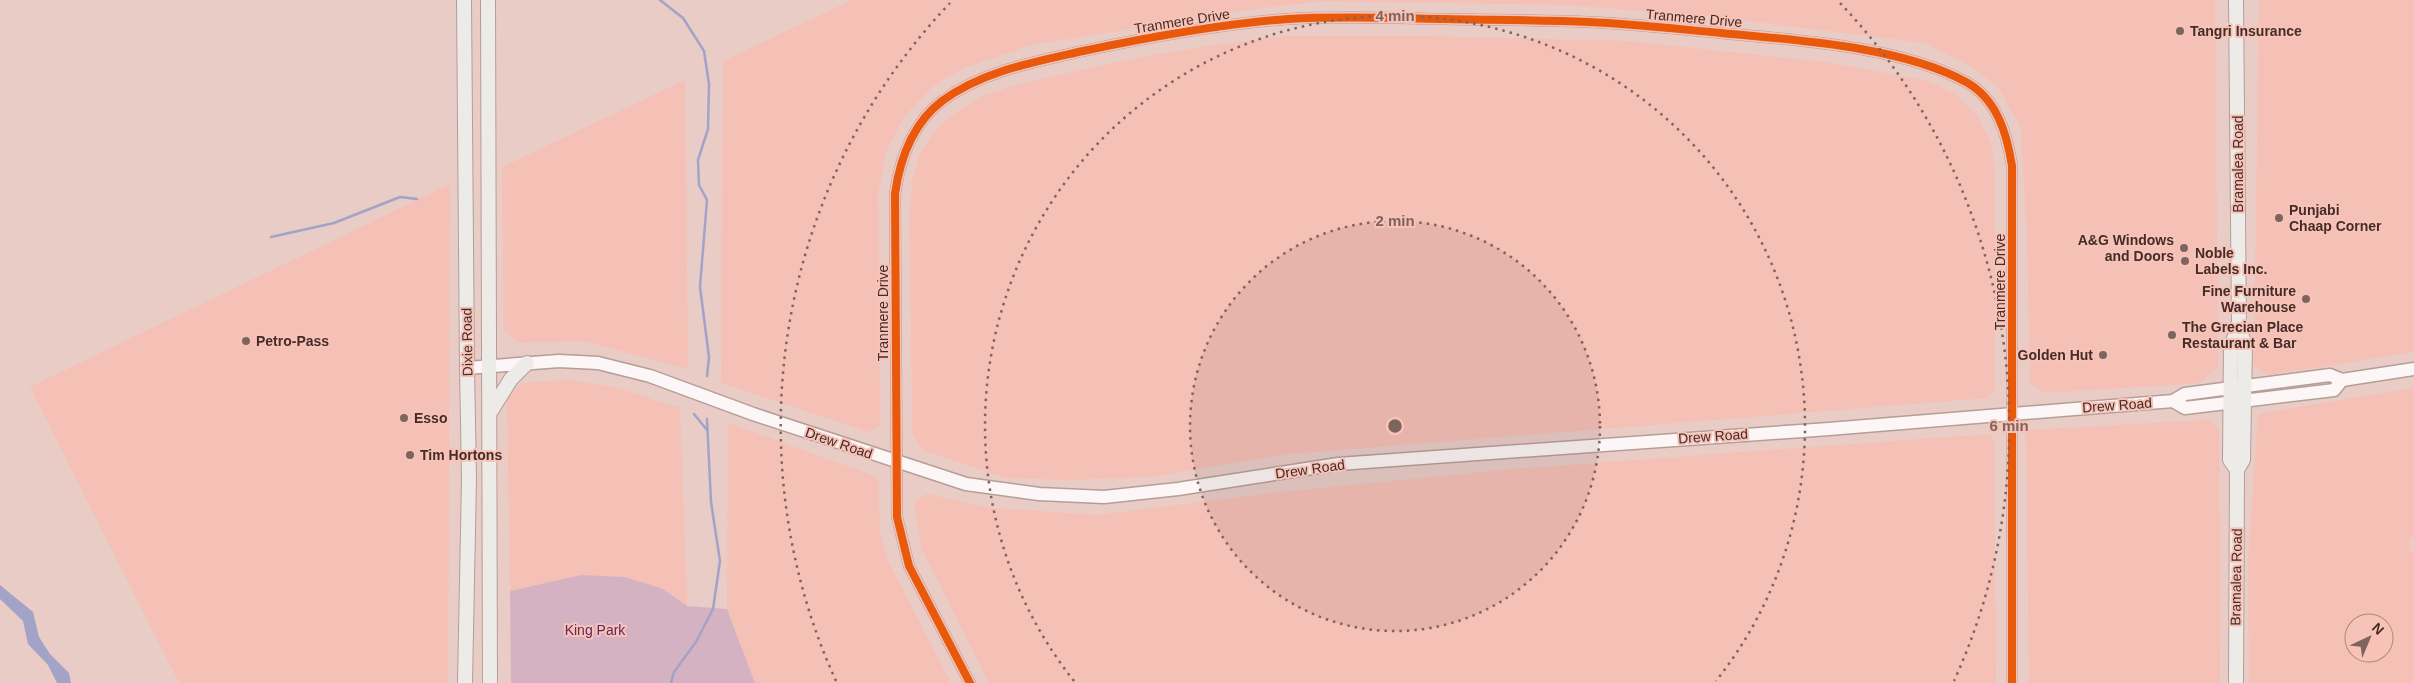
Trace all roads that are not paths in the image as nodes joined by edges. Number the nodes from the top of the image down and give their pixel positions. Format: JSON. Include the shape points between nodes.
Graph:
{"nodes":[{"id":1,"x":464,"y":0,"type":"edge"},
{"id":2,"x":488,"y":0,"type":"edge"},
{"id":3,"x":2236,"y":0,"type":"edge"},
{"id":4,"x":527,"y":363,"type":"junction"},
{"id":5,"x":466,"y":368,"type":"junction"},
{"id":6,"x":490,"y":368,"type":"junction"},
{"id":7,"x":2414,"y":369,"type":"edge"},
{"id":8,"x":2342,"y":380,"type":"junction"},
{"id":9,"x":2238,"y":387,"type":"junction"},
{"id":10,"x":2173,"y":401,"type":"junction"},
{"id":11,"x":2238,"y":402,"type":"junction"},
{"id":12,"x":490,"y":414,"type":"junction"},
{"id":13,"x":2012,"y":414,"type":"junction"},
{"id":14,"x":896,"y":463,"type":"junction"},
{"id":15,"x":465,"y":683,"type":"edge"},
{"id":16,"x":490,"y":683,"type":"edge"},
{"id":17,"x":970,"y":683,"type":"edge"},
{"id":18,"x":2012,"y":683,"type":"edge"},
{"id":19,"x":2236,"y":683,"type":"edge"}],
"edges":[{"from":1,"to":5,"type":"main road","name":"Dixie Road"},
{"from":2,"to":6,"type":"main road","name":"Dixie Road"},
{"from":3,"to":9,"type":"main road","name":"Bramalea Road","via":[[2239,328],[2231,345]]},
{"from":4,"to":6,"type":"street","name":"Drew Road"},
{"from":4,"to":12,"type":"main road","via":[[511,379]]},
{"from":4,"to":14,"type":"street","name":"Drew Road","via":[[598,363],[650,376]]},
{"from":5,"to":6,"type":"street","name":"Drew Road"},
{"from":5,"to":15,"type":"main road","name":"Dixie Road","via":[[470,478]]},
{"from":6,"to":12,"type":"main road","name":"Dixie Road"},
{"from":7,"to":8,"type":"street","name":"Drew Road"},
{"from":8,"to":9,"type":"street","name":"Drew Road","via":[[2330,375]]},
{"from":8,"to":11,"type":"street","name":"Drew Road","via":[[2334,390]]},
{"from":9,"to":10,"type":"street","name":"Drew Road","via":[[2185,394]]},
{"from":9,"to":11,"type":"main road","name":"Bramalea Road"},
{"from":10,"to":11,"type":"street","name":"Drew Road","via":[[2185,408]]},
{"from":10,"to":13,"type":"street","name":"Drew Road"},
{"from":11,"to":19,"type":"main road","name":"Bramalea Road","via":[[2243,460],[2238,470]]},
{"from":12,"to":16,"type":"main road","name":"Dixie Road"},
{"from":13,"to":14,"type":"street","name":"Drew Road","via":[[1338,464],[1104,497],[1039,494],[966,484]]},
{"from":13,"to":14,"type":"street","name":"Tranmere Drive","via":[[2012,166],[2002,122],[1969,83],[1908,59],[1863,50],[1660,28],[1574,22],[1353,17],[1286,19],[1105,46],[1019,66],[967,86],[941,102],[920,121],[899,168],[895,194]]},
{"from":13,"to":18,"type":"street","name":"Tranmere Drive"},
{"from":14,"to":17,"type":"street","name":"Tranmere Drive","via":[[897,517],[909,566]]}]}
